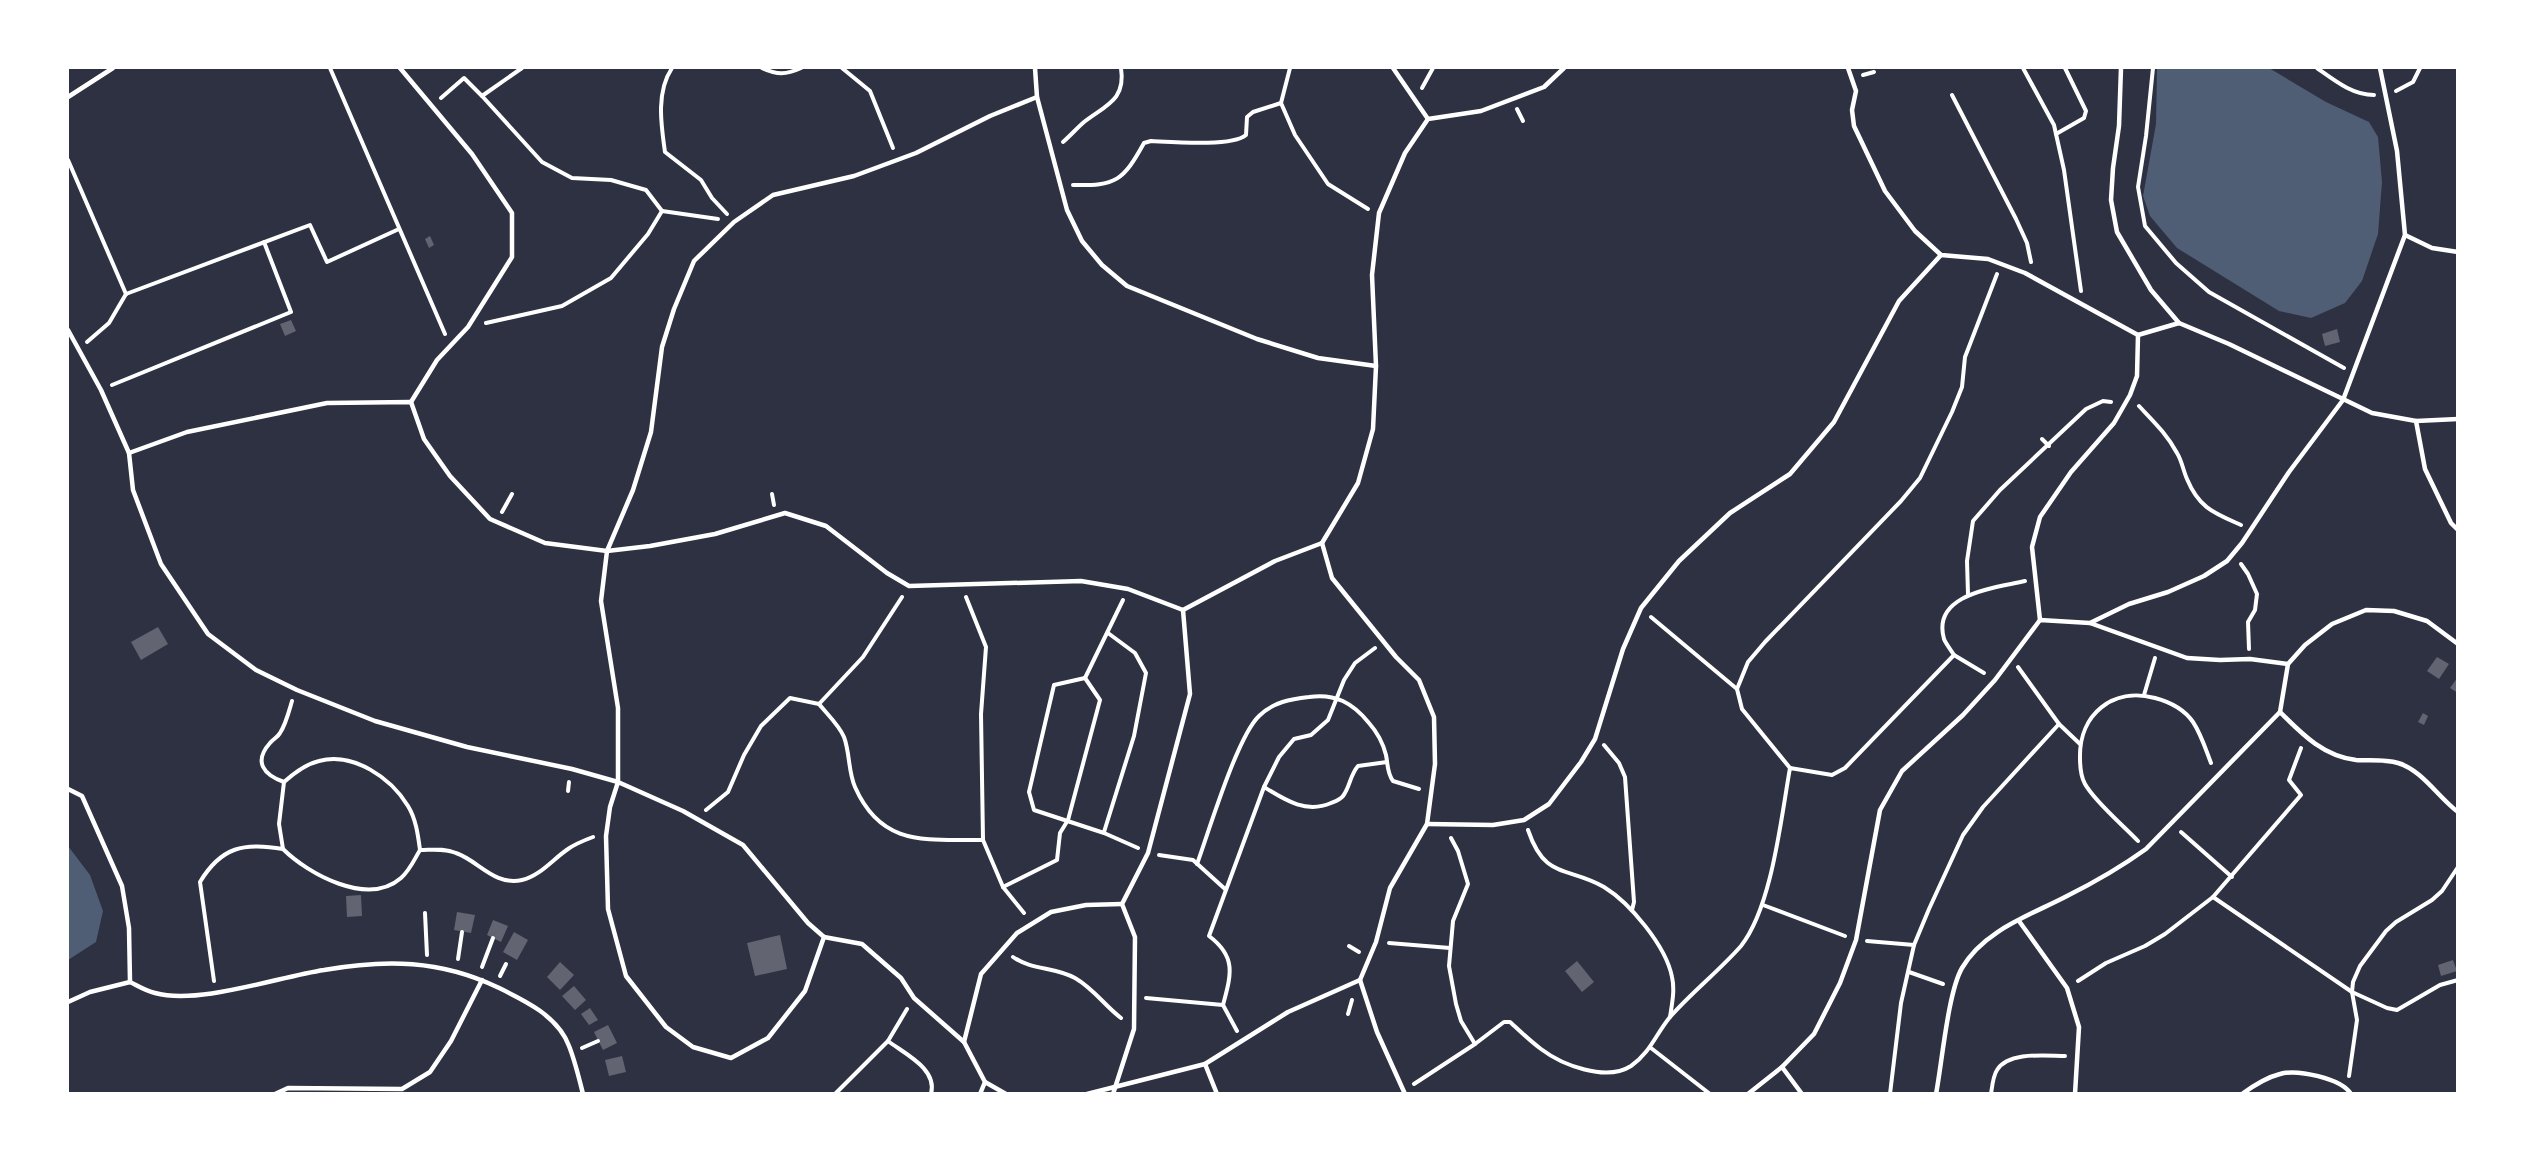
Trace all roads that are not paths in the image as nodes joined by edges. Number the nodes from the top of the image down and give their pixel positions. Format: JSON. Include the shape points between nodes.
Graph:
{"nodes":[{"id":1,"x":113,"y":68,"type":"edge"},
{"id":2,"x":400,"y":68,"type":"edge"},
{"id":3,"x":1035,"y":68,"type":"edge"},
{"id":4,"x":1393,"y":68,"type":"edge"},
{"id":5,"x":1564,"y":68,"type":"edge"},
{"id":6,"x":1848,"y":68,"type":"edge"},
{"id":7,"x":2121,"y":68,"type":"edge"},
{"id":8,"x":2380,"y":68,"type":"edge"},
{"id":9,"x":68,"y":97,"type":"edge"},
{"id":10,"x":1037,"y":97,"type":"junction"},
{"id":11,"x":1428,"y":119,"type":"junction"},
{"id":12,"x":2405,"y":235,"type":"junction"},
{"id":13,"x":2457,"y":252,"type":"edge"},
{"id":14,"x":1941,"y":255,"type":"junction"},
{"id":15,"x":2179,"y":323,"type":"junction"},
{"id":16,"x":68,"y":330,"type":"edge"},
{"id":17,"x":2138,"y":335,"type":"junction"},
{"id":18,"x":1376,"y":366,"type":"junction"},
{"id":19,"x":2343,"y":400,"type":"junction"},
{"id":20,"x":411,"y":402,"type":"junction"},
{"id":21,"x":2457,"y":419,"type":"edge"},
{"id":22,"x":2416,"y":421,"type":"junction"},
{"id":23,"x":129,"y":453,"type":"junction"},
{"id":24,"x":2457,"y":530,"type":"edge"},
{"id":25,"x":1322,"y":543,"type":"junction"},
{"id":26,"x":607,"y":551,"type":"junction"},
{"id":27,"x":1183,"y":610,"type":"junction"},
{"id":28,"x":2040,"y":620,"type":"junction"},
{"id":29,"x":2090,"y":623,"type":"junction"},
{"id":30,"x":2457,"y":644,"type":"edge"},
{"id":31,"x":2288,"y":664,"type":"junction"},
{"id":32,"x":2280,"y":712,"type":"junction"},
{"id":33,"x":618,"y":782,"type":"junction"},
{"id":34,"x":68,"y":789,"type":"edge"},
{"id":35,"x":2457,"y":812,"type":"edge"},
{"id":36,"x":1427,"y":824,"type":"junction"},
{"id":37,"x":1122,"y":904,"type":"junction"},
{"id":38,"x":2019,"y":921,"type":"junction"},
{"id":39,"x":824,"y":937,"type":"junction"},
{"id":40,"x":482,"y":980,"type":"junction"},
{"id":41,"x":1360,"y":980,"type":"junction"},
{"id":42,"x":130,"y":982,"type":"junction"},
{"id":43,"x":68,"y":1002,"type":"edge"},
{"id":44,"x":964,"y":1042,"type":"junction"},
{"id":45,"x":1204,"y":1064,"type":"junction"},
{"id":46,"x":1782,"y":1067,"type":"junction"},
{"id":47,"x":985,"y":1082,"type":"junction"},
{"id":48,"x":1115,"y":1086,"type":"junction"},
{"id":49,"x":1404,"y":1092,"type":"edge"},
{"id":50,"x":275,"y":1094,"type":"edge"},
{"id":51,"x":584,"y":1094,"type":"edge"},
{"id":52,"x":980,"y":1094,"type":"edge"},
{"id":53,"x":1006,"y":1094,"type":"edge"},
{"id":54,"x":1087,"y":1094,"type":"edge"},
{"id":55,"x":1113,"y":1094,"type":"edge"},
{"id":56,"x":1217,"y":1094,"type":"edge"},
{"id":57,"x":1748,"y":1094,"type":"edge"},
{"id":58,"x":1802,"y":1094,"type":"edge"},
{"id":59,"x":1936,"y":1094,"type":"edge"},
{"id":60,"x":2075,"y":1094,"type":"edge"},
{"id":61,"x":2242,"y":1094,"type":"edge"},
{"id":62,"x":2351,"y":1094,"type":"edge"}],
"edges":[{"from":1,"to":9,"type":"lane"},
{"from":2,"to":20,"type":"lane","via":[[472,154],[512,213],[512,257],[468,327],[437,360]]},
{"from":3,"to":10,"type":"lane"},
{"from":4,"to":11,"type":"lane"},
{"from":5,"to":11,"type":"lane","via":[[1544,87],[1481,111]]},
{"from":6,"to":14,"type":"lane","via":[[1856,92],[1854,126],[1885,191],[1915,231]]},
{"from":7,"to":15,"type":"lane","via":[[2111,200],[2117,232],[2151,290]]},
{"from":8,"to":12,"type":"lane","via":[[2397,151]]},
{"from":10,"to":18,"type":"lane","via":[[1067,210],[1082,241],[1127,286],[1257,339],[1318,358]]},
{"from":10,"to":26,"type":"lane","via":[[854,176],[773,195],[734,222],[694,261],[662,347],[651,432],[633,490]]},
{"from":11,"to":18,"type":"lane","via":[[1405,153],[1379,216],[1372,275]]},
{"from":12,"to":13,"type":"lane","via":[[2432,248]]},
{"from":12,"to":19,"type":"lane"},
{"from":14,"to":17,"type":"lane","via":[[1988,259],[2030,275]]},
{"from":14,"to":36,"type":"lane","via":[[1899,301],[1834,422],[1790,474],[1730,513],[1679,561],[1641,608],[1623,649],[1595,739],[1549,804],[1524,820],[1492,825]]},
{"from":15,"to":17,"type":"lane"},
{"from":15,"to":19,"type":"lane"},
{"from":16,"to":23,"type":"lane"},
{"from":17,"to":28,"type":"lane","via":[[2137,376],[2125,403],[2114,423],[2071,472],[2040,516],[2032,547]]},
{"from":18,"to":25,"type":"lane","via":[[1373,429],[1358,483]]},
{"from":19,"to":22,"type":"lane","via":[[2372,413]]},
{"from":19,"to":29,"type":"lane","via":[[2227,561],[2204,576]]},
{"from":20,"to":23,"type":"lane","via":[[327,403],[187,432]]},
{"from":20,"to":26,"type":"lane","via":[[424,439],[450,476],[490,519],[545,543]]},
{"from":21,"to":22,"type":"lane"},
{"from":22,"to":24,"type":"lane","via":[[2425,470]]},
{"from":23,"to":33,"type":"lane","via":[[133,490],[161,564],[208,634],[256,670],[375,721]]},
{"from":25,"to":27,"type":"lane","via":[[1275,561]]},
{"from":25,"to":36,"type":"lane","via":[[1332,578],[1395,657],[1419,680],[1434,717],[1435,764]]},
{"from":26,"to":27,"type":"lane","via":[[715,534],[785,513],[826,526],[909,586],[1082,580],[1128,589]]},
{"from":26,"to":33,"type":"lane","via":[[601,601],[618,708]]},
{"from":27,"to":37,"type":"lane","via":[[1190,694],[1148,853]]},
{"from":28,"to":29,"type":"lane"},
{"from":28,"to":46,"type":"lane","via":[[1963,716],[1902,771],[1880,810],[1856,940],[1840,983],[1814,1034]]},
{"from":29,"to":31,"type":"lane","via":[[2187,658]]},
{"from":30,"to":31,"type":"lane","via":[[2427,621],[2394,611],[2366,610],[2332,624]]},
{"from":31,"to":32,"type":"lane"},
{"from":32,"to":35,"type":"lane","via":[[2307,739],[2331,753],[2398,763],[2418,774]]},
{"from":32,"to":38,"type":"lane","via":[[2146,849],[2121,867]]},
{"from":33,"to":39,"type":"lane","via":[[743,845]]},
{"from":33,"to":39,"type":"lane","via":[[606,836],[608,909],[626,976],[666,1027],[693,1047],[731,1058],[768,1038],[805,991]]},
{"from":34,"to":42,"type":"lane","via":[[82,796],[122,886],[129,928]]},
{"from":36,"to":41,"type":"lane","via":[[1390,888],[1376,942]]},
{"from":37,"to":44,"type":"lane","via":[[1086,905],[1051,912],[1017,933],[981,974]]},
{"from":37,"to":48,"type":"lane","via":[[1136,937],[1134,1029]]},
{"from":38,"to":59,"type":"lane","via":[[1994,934],[1961,968]]},
{"from":38,"to":60,"type":"lane","via":[[2067,988],[2079,1028]]},
{"from":39,"to":44,"type":"lane","via":[[862,944]]},
{"from":40,"to":42,"type":"lane","via":[[438,966],[405,963],[324,970],[216,993],[156,993]]},
{"from":40,"to":50,"type":"lane","via":[[451,1041],[430,1072],[402,1089],[288,1088]]},
{"from":40,"to":51,"type":"lane","via":[[527,1001],[553,1021],[569,1044]]},
{"from":41,"to":45,"type":"lane","via":[[1288,1012]]},
{"from":41,"to":49,"type":"lane","via":[[1377,1032]]},
{"from":42,"to":43,"type":"lane"},
{"from":44,"to":47,"type":"lane"},
{"from":45,"to":48,"type":"lane"},
{"from":45,"to":56,"type":"lane"},
{"from":46,"to":57,"type":"lane"},
{"from":46,"to":58,"type":"lane"},
{"from":47,"to":52,"type":"lane"},
{"from":47,"to":53,"type":"lane"},
{"from":48,"to":54,"type":"lane"},
{"from":48,"to":55,"type":"lane"},
{"from":61,"to":62,"type":"lane","via":[[2282,1073],[2318,1075],[2346,1086]]}]}
